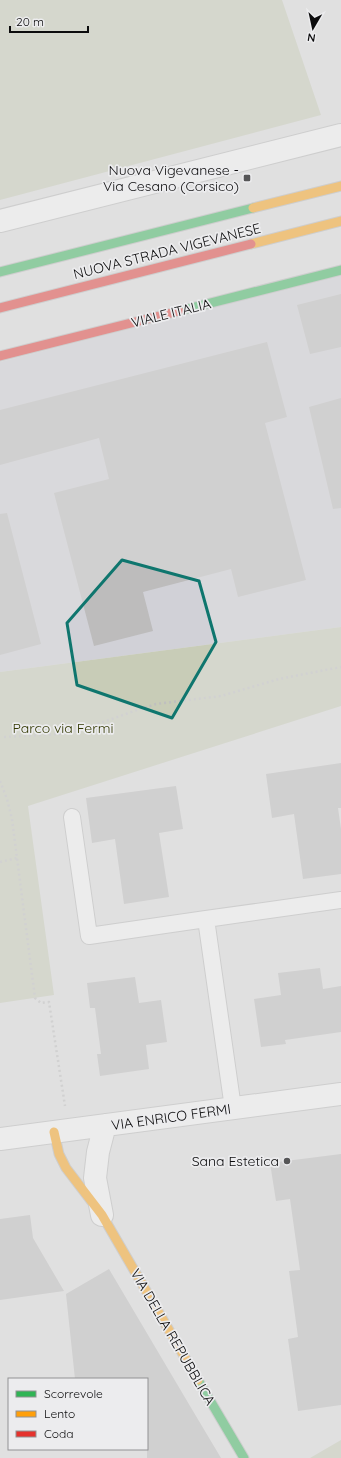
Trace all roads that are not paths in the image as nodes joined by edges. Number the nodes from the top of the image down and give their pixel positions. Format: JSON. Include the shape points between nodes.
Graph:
{"nodes":[{"id":1,"x":341,"y":135,"type":"edge"},
{"id":2,"x":341,"y":186,"type":"edge"},
{"id":3,"x":0,"y":221,"type":"edge"},
{"id":4,"x":341,"y":221,"type":"edge"},
{"id":5,"x":341,"y":270,"type":"edge"},
{"id":6,"x":0,"y":272,"type":"edge"},
{"id":7,"x":0,"y":308,"type":"edge"},
{"id":8,"x":0,"y":356,"type":"edge"},
{"id":9,"x":72,"y":817,"type":"dead end"},
{"id":10,"x":341,"y":900,"type":"edge"},
{"id":11,"x":206,"y":919,"type":"junction"},
{"id":12,"x":341,"y":1094,"type":"edge"},
{"id":13,"x":233,"y":1108,"type":"junction"},
{"id":14,"x":105,"y":1125,"type":"junction"},
{"id":15,"x":61,"y":1131,"type":"junction"},
{"id":16,"x":0,"y":1139,"type":"edge"},
{"id":17,"x":102,"y":1215,"type":"junction"},
{"id":18,"x":244,"y":1458,"type":"edge"}],
"edges":[{"from":1,"to":3,"type":"street"},
{"from":2,"to":6,"type":"street","name":"NUOVA STRADA VIGEVANESE"},
{"from":4,"to":7,"type":"street","name":"NUOVA STRADA VIGEVANESE"},
{"from":5,"to":8,"type":"street","name":"VIALE ITALIA"},
{"from":9,"to":11,"type":"lane","via":[[89,936]]},
{"from":10,"to":11,"type":"lane"},
{"from":11,"to":13,"type":"lane"},
{"from":12,"to":13,"type":"street","name":"VIA ENRICO FERMI"},
{"from":13,"to":14,"type":"street","name":"VIA ENRICO FERMI"},
{"from":14,"to":15,"type":"street","name":"VIA ENRICO FERMI"},
{"from":14,"to":17,"type":"street","name":"VIA DELLA REPUBBLICA","via":[[95,1178]]},
{"from":15,"to":16,"type":"street","name":"VIA ENRICO FERMI"},
{"from":15,"to":17,"type":"street","name":"VIA DELLA REPUBBLICA","via":[[59,1154],[66,1168]]},
{"from":17,"to":18,"type":"street","name":"VIA DELLA REPUBBLICA"}]}
